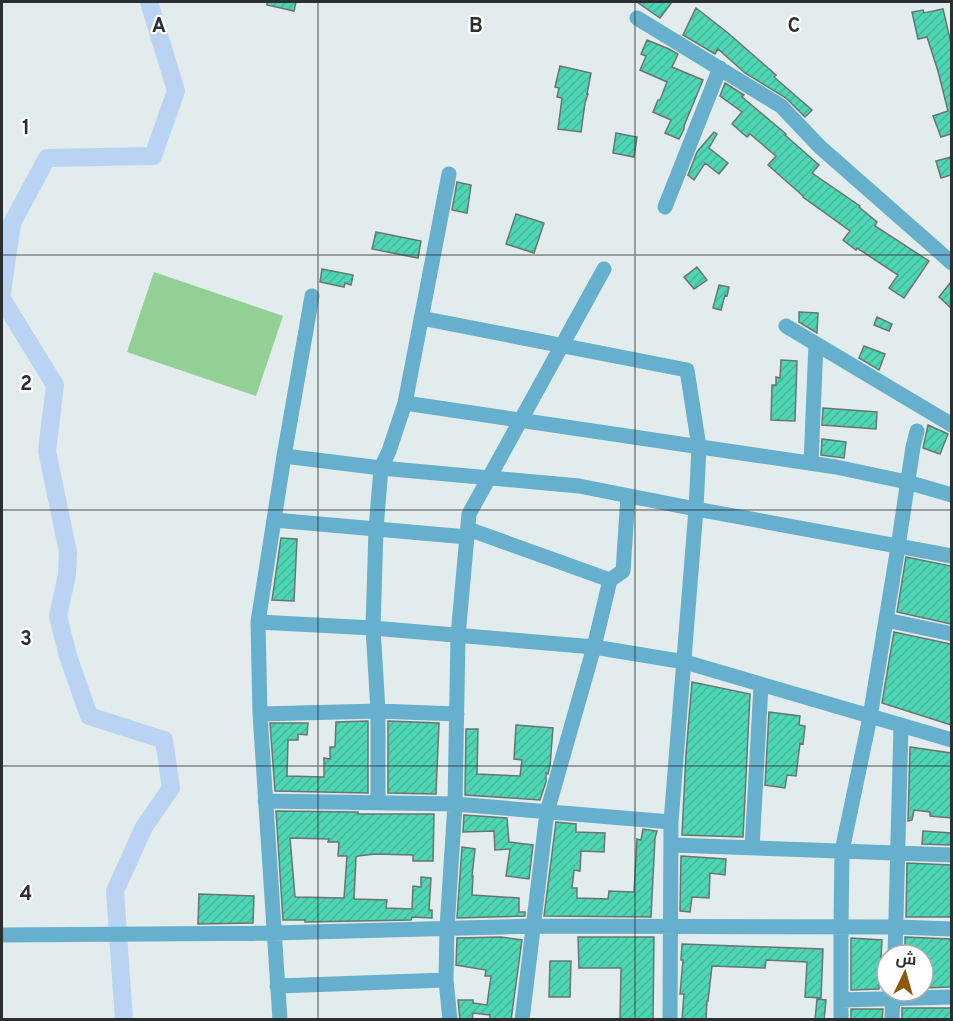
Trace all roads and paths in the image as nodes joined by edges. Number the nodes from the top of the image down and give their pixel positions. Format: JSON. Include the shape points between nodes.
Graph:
{"nodes":[{"id":1,"x":637,"y":18,"type":"dead end"},
{"id":2,"x":720,"y":68,"type":"junction"},
{"id":3,"x":449,"y":174,"type":"dead end"},
{"id":4,"x":665,"y":207,"type":"dead end"},
{"id":5,"x":951,"y":263,"type":"edge"},
{"id":6,"x":604,"y":269,"type":"dead end"},
{"id":7,"x":312,"y":296,"type":"dead end"},
{"id":8,"x":421,"y":318,"type":"junction"},
{"id":9,"x":786,"y":326,"type":"dead end"},
{"id":10,"x":816,"y":344,"type":"junction"},
{"id":11,"x":562,"y":346,"type":"junction"},
{"id":12,"x":405,"y":403,"type":"junction"},
{"id":13,"x":521,"y":420,"type":"junction"},
{"id":14,"x":951,"y":425,"type":"edge"},
{"id":15,"x":917,"y":431,"type":"dead end"},
{"id":16,"x":699,"y":447,"type":"junction"},
{"id":17,"x":284,"y":456,"type":"junction"},
{"id":18,"x":810,"y":463,"type":"junction"},
{"id":19,"x":381,"y":468,"type":"junction"},
{"id":20,"x":489,"y":478,"type":"junction"},
{"id":21,"x":907,"y":482,"type":"junction"},
{"id":22,"x":951,"y":495,"type":"edge"},
{"id":23,"x":628,"y":496,"type":"junction"},
{"id":24,"x":696,"y":510,"type":"junction"},
{"id":25,"x":274,"y":520,"type":"junction"},
{"id":26,"x":376,"y":529,"type":"junction"},
{"id":27,"x":468,"y":533,"type":"junction"},
{"id":28,"x":898,"y":547,"type":"junction"},
{"id":29,"x":951,"y":556,"type":"edge"},
{"id":30,"x":610,"y":580,"type":"junction"},
{"id":31,"x":886,"y":620,"type":"junction"},
{"id":32,"x":258,"y":622,"type":"junction"},
{"id":33,"x":373,"y":628,"type":"junction"},
{"id":34,"x":951,"y":634,"type":"edge"},
{"id":35,"x":458,"y":636,"type":"junction"},
{"id":36,"x":594,"y":647,"type":"junction"},
{"id":37,"x":685,"y":663,"type":"junction"},
{"id":38,"x":760,"y":685,"type":"junction"},
{"id":39,"x":378,"y":711,"type":"junction"},
{"id":40,"x":260,"y":714,"type":"junction"},
{"id":41,"x":457,"y":714,"type":"junction"},
{"id":42,"x":870,"y":717,"type":"junction"},
{"id":43,"x":901,"y":726,"type":"junction"},
{"id":44,"x":951,"y":740,"type":"edge"},
{"id":45,"x":265,"y":801,"type":"junction"},
{"id":46,"x":378,"y":803,"type":"junction"},
{"id":47,"x":456,"y":804,"type":"junction"},
{"id":48,"x":547,"y":812,"type":"junction"},
{"id":49,"x":671,"y":822,"type":"junction"},
{"id":50,"x":672,"y":845,"type":"junction"},
{"id":51,"x":752,"y":848,"type":"junction"},
{"id":52,"x":842,"y":851,"type":"junction"},
{"id":53,"x":897,"y":853,"type":"junction"},
{"id":54,"x":951,"y":855,"type":"edge"},
{"id":55,"x":534,"y":926,"type":"junction"},
{"id":56,"x":447,"y":927,"type":"junction"},
{"id":57,"x":670,"y":927,"type":"junction"},
{"id":58,"x":841,"y":927,"type":"junction"},
{"id":59,"x":897,"y":927,"type":"junction"},
{"id":60,"x":951,"y":929,"type":"edge"},
{"id":61,"x":273,"y":933,"type":"junction"},
{"id":62,"x":2,"y":935,"type":"edge"},
{"id":63,"x":896,"y":943,"type":"edge"},
{"id":64,"x":446,"y":980,"type":"junction"},
{"id":65,"x":277,"y":986,"type":"junction"},
{"id":66,"x":875,"y":996,"type":"edge"},
{"id":67,"x":935,"y":997,"type":"edge"},
{"id":68,"x":951,"y":998,"type":"edge"},
{"id":69,"x":841,"y":999,"type":"junction"},
{"id":70,"x":893,"y":1003,"type":"edge"},
{"id":71,"x":280,"y":1020,"type":"edge"},
{"id":72,"x":450,"y":1020,"type":"edge"},
{"id":73,"x":522,"y":1020,"type":"edge"},
{"id":74,"x":670,"y":1020,"type":"edge"},
{"id":75,"x":841,"y":1020,"type":"edge"},
{"id":76,"x":892,"y":1020,"type":"edge"}],
"edges":[{"from":1,"to":2,"type":"street"},
{"from":2,"to":4,"type":"street"},
{"from":2,"to":5,"type":"street","via":[[781,106],[820,147]]},
{"from":3,"to":8,"type":"street"},
{"from":6,"to":11,"type":"street"},
{"from":7,"to":17,"type":"street"},
{"from":8,"to":11,"type":"street"},
{"from":8,"to":12,"type":"street"},
{"from":9,"to":10,"type":"street"},
{"from":10,"to":14,"type":"street"},
{"from":10,"to":18,"type":"street"},
{"from":11,"to":13,"type":"street"},
{"from":11,"to":16,"type":"street","via":[[687,370]]},
{"from":12,"to":13,"type":"street"},
{"from":12,"to":19,"type":"street"},
{"from":13,"to":16,"type":"street"},
{"from":13,"to":20,"type":"street"},
{"from":15,"to":21,"type":"street"},
{"from":16,"to":18,"type":"street"},
{"from":16,"to":24,"type":"street"},
{"from":17,"to":19,"type":"street"},
{"from":17,"to":25,"type":"street"},
{"from":18,"to":21,"type":"street"},
{"from":19,"to":20,"type":"street"},
{"from":19,"to":26,"type":"street"},
{"from":20,"to":23,"type":"street","via":[[579,486]]},
{"from":20,"to":27,"type":"street","via":[[469,514]]},
{"from":21,"to":22,"type":"street"},
{"from":21,"to":28,"type":"street"},
{"from":23,"to":24,"type":"street"},
{"from":23,"to":30,"type":"street","via":[[623,571]]},
{"from":24,"to":28,"type":"street"},
{"from":24,"to":37,"type":"street"},
{"from":25,"to":26,"type":"street"},
{"from":25,"to":32,"type":"street"},
{"from":26,"to":27,"type":"street"},
{"from":26,"to":33,"type":"street"},
{"from":27,"to":30,"type":"street"},
{"from":27,"to":35,"type":"street"},
{"from":28,"to":29,"type":"street"},
{"from":28,"to":31,"type":"street"},
{"from":30,"to":36,"type":"street"},
{"from":31,"to":34,"type":"street"},
{"from":31,"to":42,"type":"street"},
{"from":32,"to":33,"type":"street"},
{"from":32,"to":40,"type":"street"},
{"from":33,"to":35,"type":"street"},
{"from":33,"to":39,"type":"street"},
{"from":35,"to":36,"type":"street"},
{"from":35,"to":41,"type":"street"},
{"from":36,"to":37,"type":"street"},
{"from":36,"to":48,"type":"street"},
{"from":37,"to":38,"type":"street"},
{"from":37,"to":49,"type":"street"},
{"from":38,"to":42,"type":"street"},
{"from":38,"to":51,"type":"street"},
{"from":39,"to":40,"type":"street"},
{"from":39,"to":41,"type":"street"},
{"from":39,"to":46,"type":"street"},
{"from":40,"to":45,"type":"street"},
{"from":41,"to":47,"type":"street"},
{"from":42,"to":43,"type":"street"},
{"from":42,"to":52,"type":"street"},
{"from":43,"to":44,"type":"street"},
{"from":43,"to":53,"type":"street"},
{"from":45,"to":46,"type":"street"},
{"from":45,"to":61,"type":"street"},
{"from":46,"to":47,"type":"street"},
{"from":47,"to":48,"type":"street"},
{"from":47,"to":56,"type":"street"},
{"from":48,"to":49,"type":"street"},
{"from":48,"to":55,"type":"street"},
{"from":49,"to":50,"type":"street"},
{"from":50,"to":51,"type":"street"},
{"from":50,"to":57,"type":"street"},
{"from":51,"to":52,"type":"street"},
{"from":52,"to":53,"type":"street"},
{"from":52,"to":58,"type":"street"},
{"from":53,"to":54,"type":"street"},
{"from":53,"to":59,"type":"street"},
{"from":55,"to":56,"type":"street"},
{"from":55,"to":57,"type":"street"},
{"from":55,"to":73,"type":"street"},
{"from":56,"to":61,"type":"street"},
{"from":56,"to":64,"type":"street"},
{"from":57,"to":58,"type":"street"},
{"from":57,"to":74,"type":"street"},
{"from":58,"to":59,"type":"street"},
{"from":58,"to":69,"type":"street"},
{"from":59,"to":60,"type":"street"},
{"from":59,"to":63,"type":"street"},
{"from":61,"to":62,"type":"street"},
{"from":61,"to":65,"type":"street"},
{"from":64,"to":65,"type":"street"},
{"from":64,"to":72,"type":"street"},
{"from":65,"to":71,"type":"street"},
{"from":66,"to":69,"type":"street"},
{"from":67,"to":68,"type":"street"},
{"from":69,"to":75,"type":"street"},
{"from":70,"to":76,"type":"street"}]}
